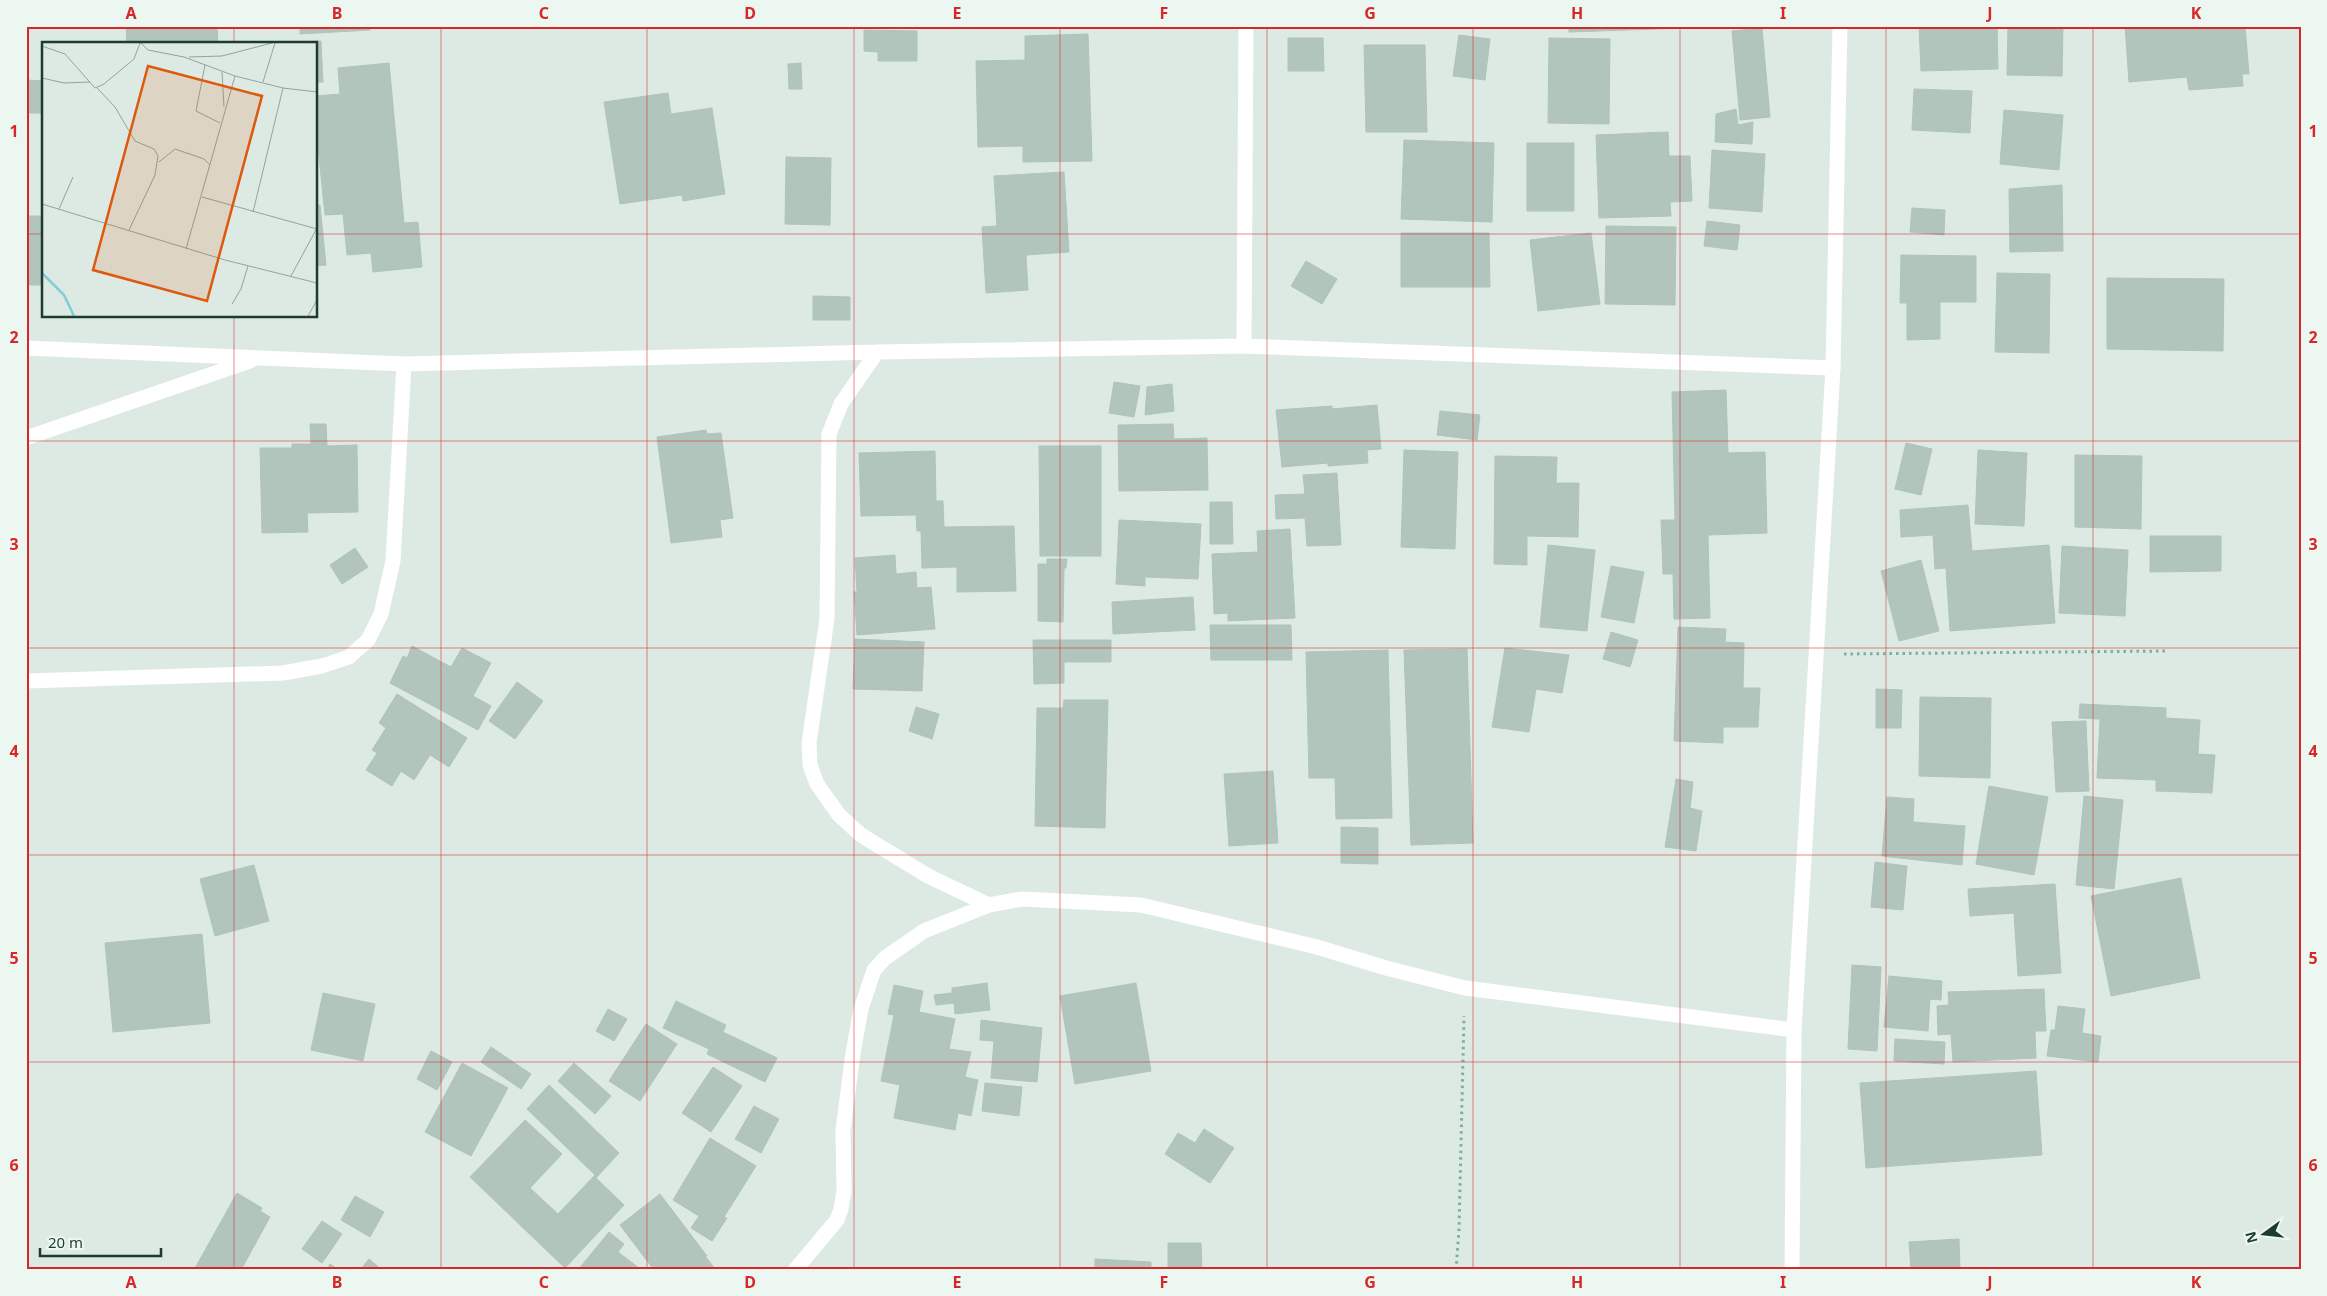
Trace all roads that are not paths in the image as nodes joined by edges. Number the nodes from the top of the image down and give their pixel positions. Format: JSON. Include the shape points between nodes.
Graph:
{"nodes":[{"id":1,"x":1246,"y":26,"type":"edge"},
{"id":2,"x":1840,"y":26,"type":"edge"},
{"id":3,"x":1244,"y":346,"type":"junction"},
{"id":4,"x":26,"y":348,"type":"edge"},
{"id":5,"x":877,"y":352,"type":"junction"},
{"id":6,"x":258,"y":358,"type":"junction"},
{"id":7,"x":404,"y":364,"type":"junction"},
{"id":8,"x":1833,"y":368,"type":"junction"},
{"id":9,"x":26,"y":438,"type":"edge"},
{"id":10,"x":26,"y":682,"type":"edge"},
{"id":11,"x":989,"y":905,"type":"junction"},
{"id":12,"x":1794,"y":1030,"type":"junction"},
{"id":13,"x":795,"y":1270,"type":"edge"},
{"id":14,"x":1792,"y":1270,"type":"edge"}],
"edges":[{"from":1,"to":3,"type":"street"},
{"from":2,"to":8,"type":"street"},
{"from":3,"to":5,"type":"street"},
{"from":3,"to":8,"type":"street"},
{"from":4,"to":6,"type":"street"},
{"from":5,"to":7,"type":"street"},
{"from":5,"to":11,"type":"street","via":[[841,404],[829,434],[827,619],[809,743],[810,765],[817,784],[839,815],[861,835],[928,876]]},
{"from":6,"to":7,"type":"street"},
{"from":6,"to":9,"type":"street"},
{"from":7,"to":10,"type":"street","via":[[393,561],[381,614],[368,640],[349,657],[283,673]]},
{"from":8,"to":12,"type":"street"},
{"from":11,"to":12,"type":"street","via":[[1022,900],[1141,905],[1318,947],[1465,988]]},
{"from":11,"to":13,"type":"street","via":[[924,930],[874,970],[860,1009],[853,1053],[843,1130],[844,1191],[841,1209],[837,1220]]},
{"from":12,"to":14,"type":"street"}]}
